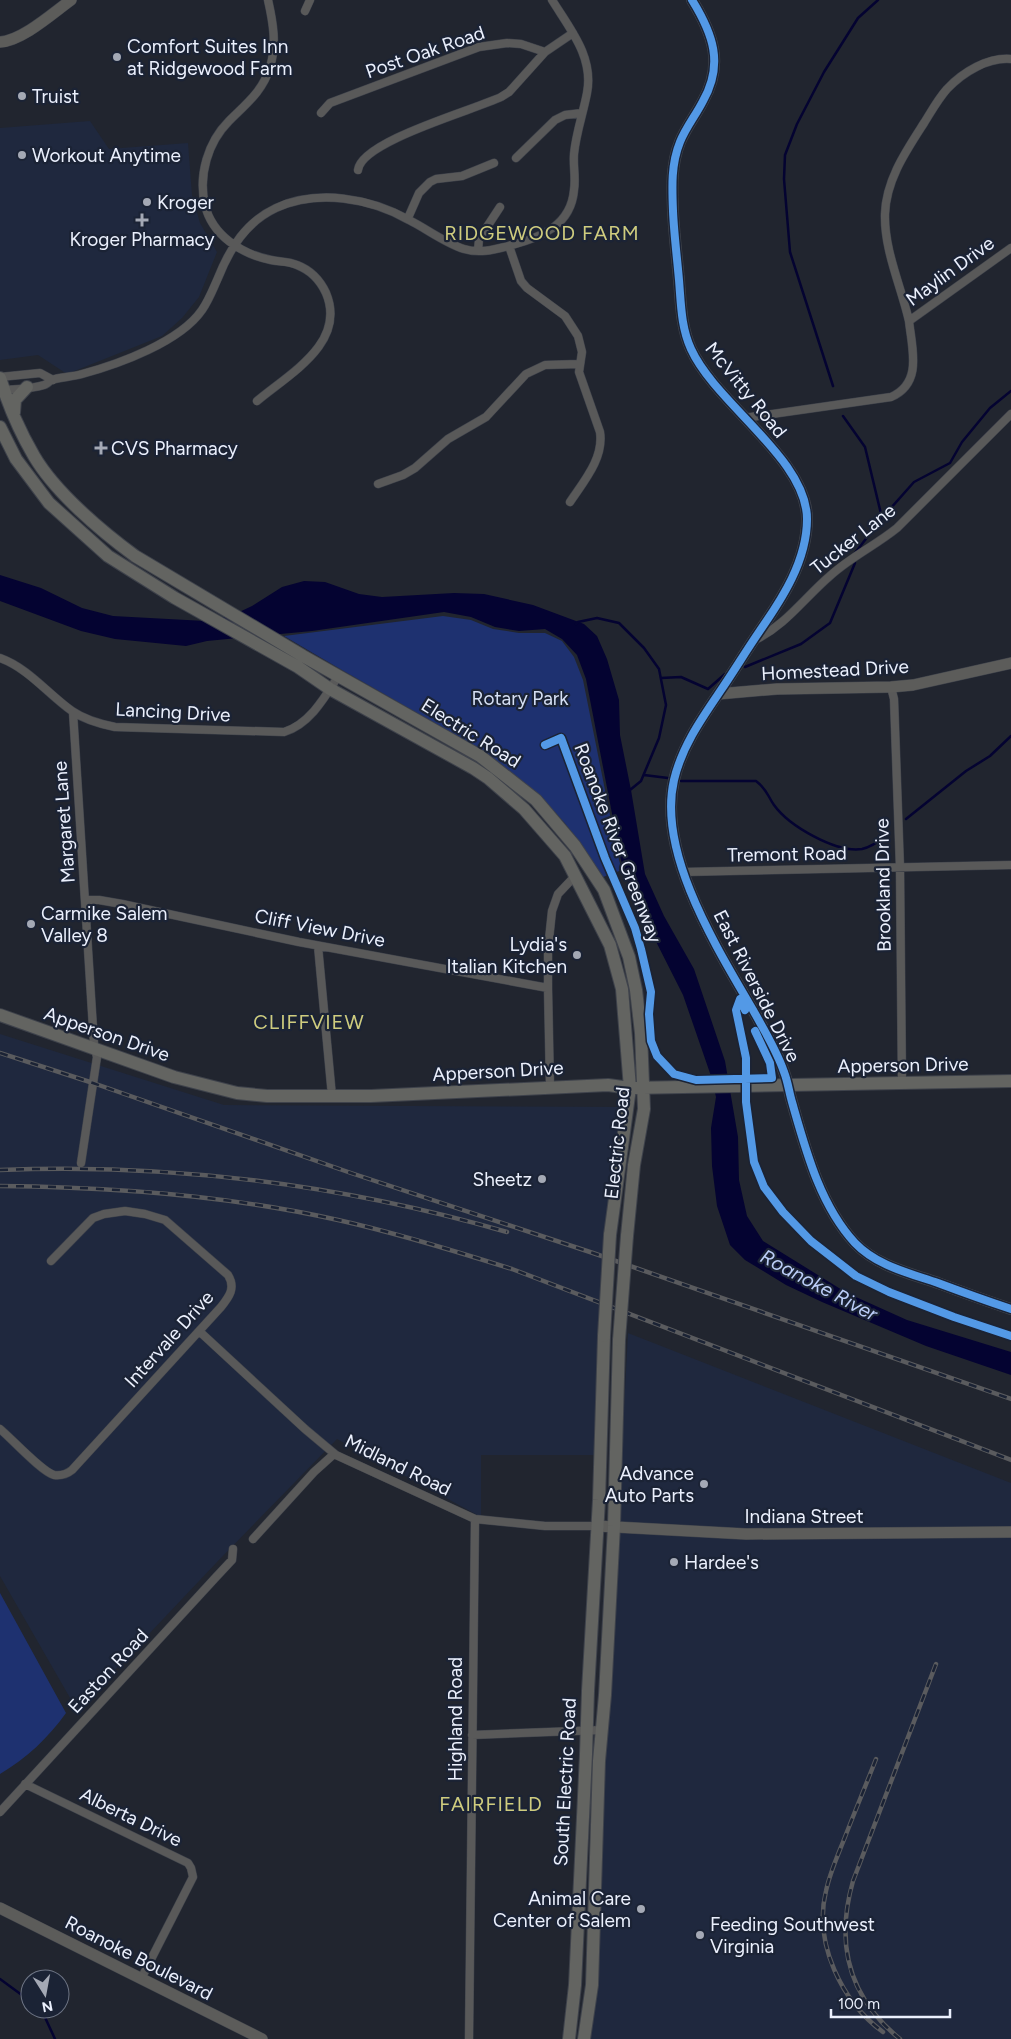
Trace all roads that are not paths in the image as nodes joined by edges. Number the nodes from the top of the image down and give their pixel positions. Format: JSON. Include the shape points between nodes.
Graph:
{"nodes":[{"id":1,"x":71,"y":0,"type":"edge"},
{"id":2,"x":268,"y":0,"type":"edge"},
{"id":3,"x":310,"y":0,"type":"edge"},
{"id":4,"x":552,"y":0,"type":"edge"},
{"id":5,"x":692,"y":0,"type":"edge"},
{"id":6,"x":305,"y":11,"type":"dead end"},
{"id":7,"x":573,"y":33,"type":"junction"},
{"id":8,"x":0,"y":42,"type":"edge"},
{"id":9,"x":546,"y":52,"type":"junction"},
{"id":10,"x":1011,"y":59,"type":"edge"},
{"id":11,"x":321,"y":113,"type":"dead end"},
{"id":12,"x":582,"y":113,"type":"junction"},
{"id":13,"x":516,"y":158,"type":"dead end"},
{"id":14,"x":494,"y":163,"type":"dead end"},
{"id":15,"x":358,"y":170,"type":"dead end"},
{"id":16,"x":500,"y":207,"type":"dead end"},
{"id":17,"x":408,"y":218,"type":"junction"},
{"id":18,"x":234,"y":245,"type":"junction"},
{"id":19,"x":509,"y":246,"type":"junction"},
{"id":20,"x":1011,"y":248,"type":"edge"},
{"id":21,"x":478,"y":251,"type":"junction"},
{"id":22,"x":908,"y":321,"type":"junction"},
{"id":23,"x":579,"y":364,"type":"junction"},
{"id":24,"x":53,"y":380,"type":"junction"},
{"id":25,"x":1,"y":384,"type":"edge"},
{"id":26,"x":27,"y":388,"type":"junction"},
{"id":27,"x":257,"y":401,"type":"dead end"},
{"id":28,"x":14,"y":413,"type":"junction"},
{"id":29,"x":1011,"y":414,"type":"edge"},
{"id":30,"x":744,"y":418,"type":"junction"},
{"id":31,"x":0,"y":427,"type":"edge"},
{"id":32,"x":378,"y":484,"type":"dead end"},
{"id":33,"x":570,"y":502,"type":"dead end"},
{"id":34,"x":753,"y":641,"type":"junction"},
{"id":35,"x":0,"y":658,"type":"edge"},
{"id":36,"x":300,"y":661,"type":"junction"},
{"id":37,"x":1011,"y":664,"type":"edge"},
{"id":38,"x":339,"y":675,"type":"junction"},
{"id":39,"x":891,"y":687,"type":"junction"},
{"id":40,"x":330,"y":689,"type":"junction"},
{"id":41,"x":718,"y":694,"type":"junction"},
{"id":42,"x":73,"y":712,"type":"junction"},
{"id":43,"x":1011,"y":865,"type":"edge"},
{"id":44,"x":900,"y":868,"type":"junction"},
{"id":45,"x":683,"y":872,"type":"junction"},
{"id":46,"x":576,"y":875,"type":"junction"},
{"id":47,"x":86,"y":900,"type":"junction"},
{"id":48,"x":318,"y":946,"type":"junction"},
{"id":49,"x":548,"y":988,"type":"junction"},
{"id":50,"x":0,"y":1015,"type":"edge"},
{"id":51,"x":95,"y":1049,"type":"junction"},
{"id":52,"x":1011,"y":1081,"type":"edge"},
{"id":53,"x":902,"y":1084,"type":"junction"},
{"id":54,"x":788,"y":1086,"type":"junction"},
{"id":55,"x":550,"y":1087,"type":"junction"},
{"id":56,"x":630,"y":1088,"type":"junction"},
{"id":57,"x":643,"y":1088,"type":"junction"},
{"id":58,"x":332,"y":1096,"type":"junction"},
{"id":59,"x":80,"y":1163,"type":"dead end"},
{"id":60,"x":51,"y":1261,"type":"dead end"},
{"id":61,"x":1011,"y":1309,"type":"edge"},
{"id":62,"x":199,"y":1331,"type":"junction"},
{"id":63,"x":0,"y":1428,"type":"edge"},
{"id":64,"x":334,"y":1454,"type":"junction"},
{"id":65,"x":475,"y":1519,"type":"junction"},
{"id":66,"x":597,"y":1526,"type":"junction"},
{"id":67,"x":614,"y":1526,"type":"junction"},
{"id":68,"x":1011,"y":1532,"type":"edge"},
{"id":69,"x":253,"y":1539,"type":"dead end"},
{"id":70,"x":233,"y":1549,"type":"dead end"},
{"id":71,"x":602,"y":1730,"type":"junction"},
{"id":72,"x":587,"y":1732,"type":"junction"},
{"id":73,"x":472,"y":1735,"type":"junction"},
{"id":74,"x":26,"y":1784,"type":"junction"},
{"id":75,"x":0,"y":1812,"type":"edge"},
{"id":76,"x":0,"y":1908,"type":"edge"},
{"id":77,"x":141,"y":1978,"type":"junction"},
{"id":78,"x":262,"y":2039,"type":"edge"},
{"id":79,"x":470,"y":2039,"type":"edge"},
{"id":80,"x":569,"y":2039,"type":"edge"},
{"id":81,"x":584,"y":2039,"type":"edge"}],
"edges":[{"from":1,"to":8,"type":"street","via":[[24,34]]},
{"from":2,"to":18,"type":"street","via":[[274,41],[270,67],[252,99],[220,132],[204,167],[203,193],[208,213],[221,234]]},
{"from":3,"to":6,"type":"street"},
{"from":4,"to":7,"type":"street"},
{"from":5,"to":30,"type":"street","name":"McVitty Road","via":[[708,29],[714,66],[709,90],[681,140],[672,176],[682,318],[697,360]]},
{"from":7,"to":9,"type":"street"},
{"from":7,"to":12,"type":"street","via":[[582,48],[588,70]]},
{"from":9,"to":11,"type":"street","name":"Post Oak Road","via":[[521,44],[479,47],[330,103]]},
{"from":9,"to":15,"type":"street","via":[[509,92],[385,143],[362,160]]},
{"from":10,"to":22,"type":"street","name":"Maylin Drive","via":[[996,59],[983,64],[947,89],[909,147],[889,188],[885,211],[887,240]]},
{"from":12,"to":13,"type":"street","via":[[555,120]]},
{"from":12,"to":19,"type":"street","via":[[575,143],[575,189],[566,215],[543,235]]},
{"from":14,"to":17,"type":"street","via":[[462,176],[430,182],[420,193]]},
{"from":16,"to":21,"type":"street","via":[[479,239]]},
{"from":17,"to":18,"type":"street","via":[[361,202],[310,198],[290,202],[269,212],[244,230]]},
{"from":17,"to":21,"type":"street","via":[[456,246]]},
{"from":18,"to":24,"type":"street","via":[[209,300],[179,333],[98,370]]},
{"from":18,"to":27,"type":"street","via":[[258,256],[303,267],[324,288],[330,309],[327,333],[317,350]]},
{"from":19,"to":21,"type":"street"},
{"from":19,"to":23,"type":"street","via":[[526,288],[558,310],[572,325],[581,344]]},
{"from":20,"to":22,"type":"street","name":"Maylin Drive"},
{"from":22,"to":30,"type":"street","name":"Maylin Drive","via":[[913,369],[909,383],[899,394]]},
{"from":23,"to":32,"type":"street","via":[[545,366],[526,374],[486,417],[448,439],[403,476]]},
{"from":23,"to":33,"type":"street","via":[[581,380],[602,440],[596,460]]},
{"from":24,"to":25,"type":"street","via":[[40,373]]},
{"from":24,"to":26,"type":"street"},
{"from":25,"to":26,"type":"street"},
{"from":25,"to":28,"type":"main road","name":"Electric Road"},
{"from":26,"to":28,"type":"main road","via":[[15,400]]},
{"from":28,"to":36,"type":"main road","name":"Electric Road","via":[[34,458],[68,497],[120,545]]},
{"from":29,"to":34,"type":"street","name":"Tucker Lane","via":[[897,528],[830,575],[778,626]]},
{"from":30,"to":34,"type":"street","name":"McVitty Road","via":[[798,483],[804,496],[807,520],[803,549],[793,577]]},
{"from":31,"to":36,"type":"main road","name":"Electric Road","via":[[16,459],[49,503],[108,556],[175,598]]},
{"from":34,"to":41,"type":"street","name":"McVitty Road"},
{"from":35,"to":42,"type":"street","name":"Lancing Drive","via":[[26,672]]},
{"from":36,"to":38,"type":"main road","name":"Electric Road"},
{"from":36,"to":40,"type":"main road","name":"Electric Road"},
{"from":37,"to":39,"type":"street","name":"Homestead Drive"},
{"from":38,"to":40,"type":"street","name":"Lancing Drive"},
{"from":38,"to":57,"type":"main road","name":"Electric Road","via":[[486,761],[536,800],[575,846],[604,890],[629,957],[641,1033]]},
{"from":39,"to":41,"type":"street","name":"Homestead Drive"},
{"from":39,"to":44,"type":"street","name":"Brookland Drive"},
{"from":40,"to":42,"type":"street","name":"Lancing Drive","via":[[305,721],[284,732],[115,728]]},
{"from":40,"to":46,"type":"main road","name":"Electric Road","via":[[488,778],[551,838]]},
{"from":41,"to":45,"type":"street","name":"East Riverside Drive","via":[[689,741],[675,776],[672,823]]},
{"from":42,"to":47,"type":"street","name":"Margaret Lane"},
{"from":43,"to":44,"type":"street","name":"Tremont Road"},
{"from":44,"to":45,"type":"street","name":"Tremont Road"},
{"from":44,"to":53,"type":"street","name":"Brookland Drive"},
{"from":45,"to":54,"type":"street","name":"East Riverside Drive","via":[[712,935],[784,1070]]},
{"from":46,"to":49,"type":"street","via":[[554,902],[548,949]]},
{"from":46,"to":56,"type":"main road","name":"Electric Road","via":[[601,923],[615,960],[623,998]]},
{"from":47,"to":48,"type":"street","name":"Cliff View Drive","via":[[122,904]]},
{"from":47,"to":51,"type":"street","name":"Margaret Lane"},
{"from":48,"to":49,"type":"street","name":"Cliff View Drive"},
{"from":48,"to":58,"type":"street"},
{"from":49,"to":55,"type":"street"},
{"from":50,"to":51,"type":"main road","name":"Apperson Drive"},
{"from":51,"to":58,"type":"main road","name":"Apperson Drive","via":[[222,1090],[267,1096]]},
{"from":51,"to":59,"type":"street","name":"Margaret Lane","via":[[97,1064]]},
{"from":52,"to":53,"type":"main road","name":"Apperson Drive"},
{"from":53,"to":54,"type":"main road","name":"Apperson Drive"},
{"from":54,"to":57,"type":"main road","name":"Apperson Drive"},
{"from":54,"to":61,"type":"street","name":"East Riverside Drive","via":[[811,1166],[832,1210],[856,1244],[888,1266]]},
{"from":55,"to":56,"type":"main road","name":"Apperson Drive","via":[[608,1085]]},
{"from":55,"to":58,"type":"main road","name":"Apperson Drive"},
{"from":56,"to":57,"type":"main road","name":"Apperson Drive"},
{"from":56,"to":66,"type":"main road","name":"Electric Road","bridge":true,"via":[[610,1235]]},
{"from":57,"to":67,"type":"main road","name":"Electric Road","bridge":true,"via":[[644,1109],[634,1165],[619,1340]]},
{"from":60,"to":62,"type":"street","name":"Intervale Drive","via":[[93,1218],[104,1214],[125,1211],[165,1220],[231,1280],[230,1296]]},
{"from":62,"to":63,"type":"street","name":"Intervale Drive","via":[[68,1473],[48,1473]]},
{"from":62,"to":64,"type":"street","name":"Midland Road"},
{"from":64,"to":65,"type":"street","name":"Midland Road"},
{"from":64,"to":69,"type":"street"},
{"from":65,"to":66,"type":"street","name":"Midland Road","via":[[545,1526]]},
{"from":65,"to":73,"type":"street","name":"Highland Road"},
{"from":66,"to":67,"type":"street","name":"Indiana Street"},
{"from":66,"to":72,"type":"main road","name":"South Electric Road"},
{"from":67,"to":68,"type":"street","name":"Indiana Street","via":[[746,1534]]},
{"from":67,"to":71,"type":"main road","name":"South Electric Road"},
{"from":70,"to":74,"type":"street","name":"Easton Road","via":[[232,1560],[218,1576]]},
{"from":71,"to":72,"type":"street"},
{"from":71,"to":81,"type":"main road","name":"South Electric Road","via":[[592,1986]]},
{"from":72,"to":73,"type":"street"},
{"from":72,"to":80,"type":"main road","name":"South Electric Road","via":[[575,1985]]},
{"from":73,"to":79,"type":"street","name":"Highland Road"},
{"from":74,"to":75,"type":"street","name":"Easton Road"},
{"from":74,"to":77,"type":"street","name":"Alberta Drive","via":[[188,1863],[191,1868],[193,1877]]},
{"from":76,"to":77,"type":"street","name":"Roanoke Boulevard"},
{"from":77,"to":78,"type":"street","name":"Roanoke Boulevard"}]}
